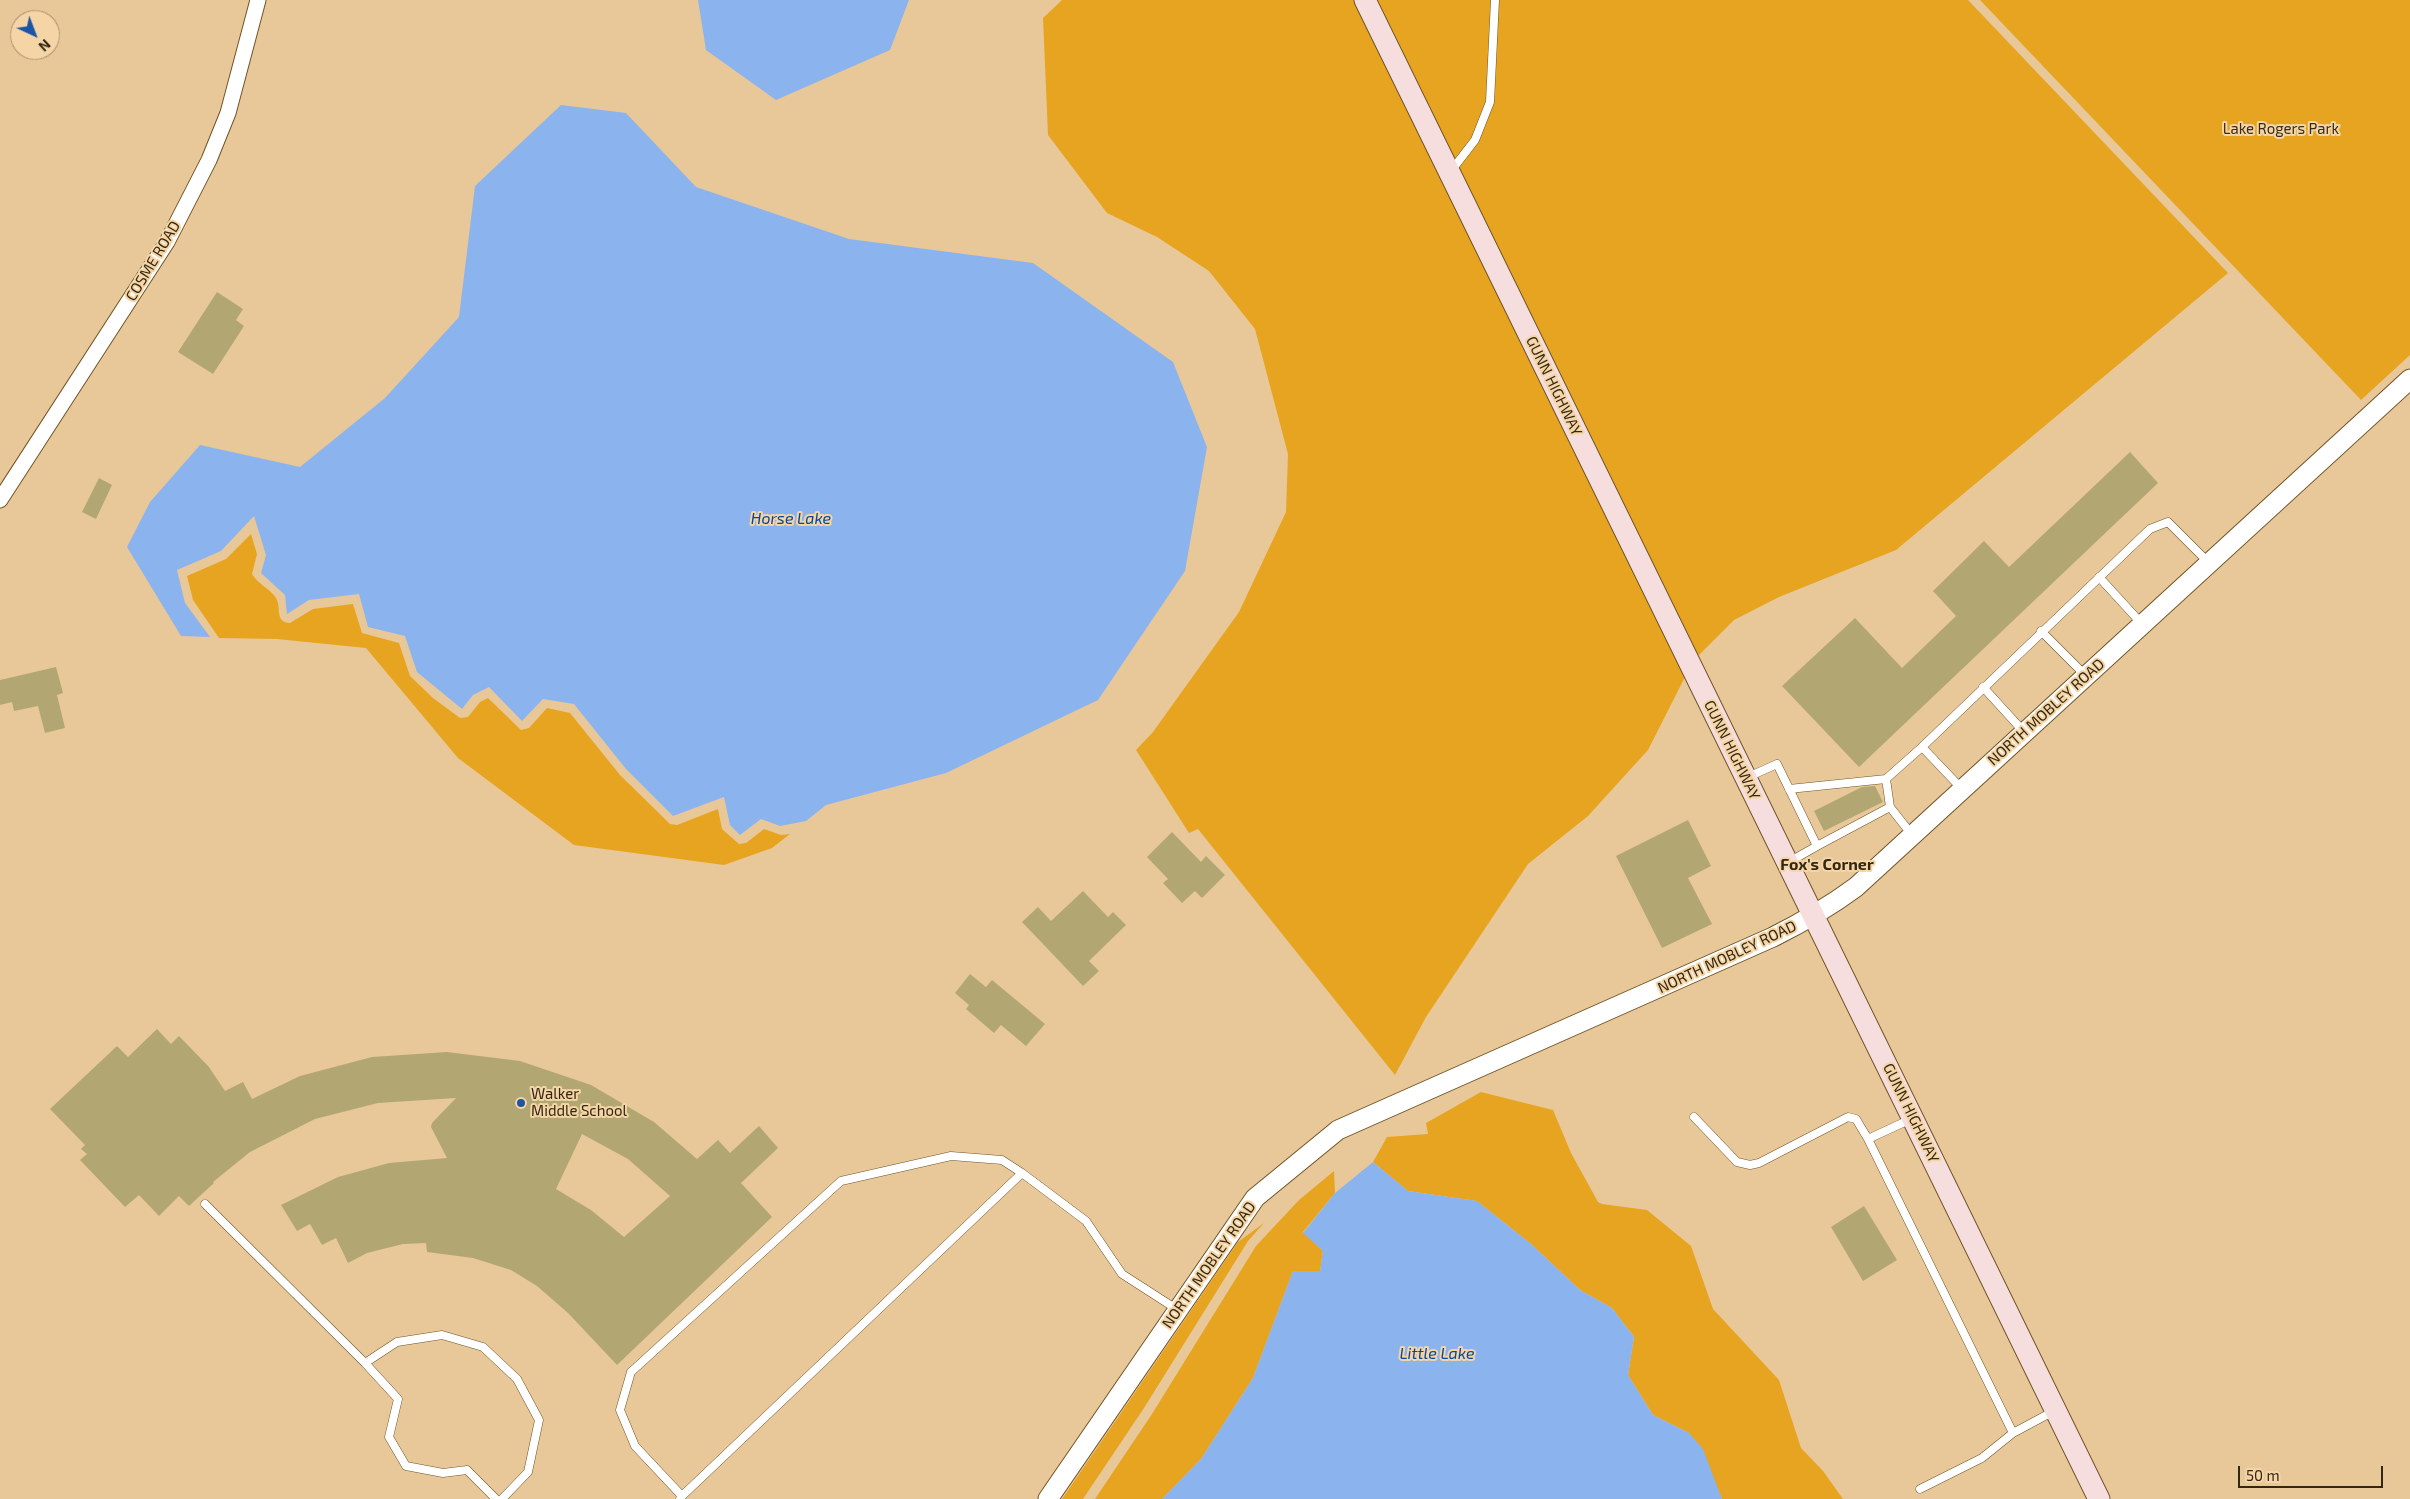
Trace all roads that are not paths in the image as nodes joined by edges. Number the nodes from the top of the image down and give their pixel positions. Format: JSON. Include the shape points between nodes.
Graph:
{"nodes":[{"id":1,"x":258,"y":0,"type":"edge"},
{"id":2,"x":1365,"y":0,"type":"edge"},
{"id":3,"x":1495,"y":0,"type":"edge"},
{"id":4,"x":1449,"y":172,"type":"junction"},
{"id":5,"x":2410,"y":379,"type":"edge"},
{"id":6,"x":0,"y":500,"type":"edge"},
{"id":7,"x":2209,"y":563,"type":"junction"},
{"id":8,"x":2099,"y":577,"type":"junction"},
{"id":9,"x":2142,"y":624,"type":"junction"},
{"id":10,"x":2041,"y":631,"type":"junction"},
{"id":11,"x":2086,"y":676,"type":"junction"},
{"id":12,"x":1982,"y":688,"type":"junction"},
{"id":13,"x":2024,"y":732,"type":"junction"},
{"id":14,"x":1922,"y":747,"type":"junction"},
{"id":15,"x":1746,"y":778,"type":"junction"},
{"id":16,"x":1886,"y":779,"type":"junction"},
{"id":17,"x":1789,"y":789,"type":"junction"},
{"id":18,"x":1962,"y":790,"type":"junction"},
{"id":19,"x":1890,"y":807,"type":"junction"},
{"id":20,"x":1912,"y":835,"type":"junction"},
{"id":21,"x":1817,"y":846,"type":"junction"},
{"id":22,"x":1787,"y":863,"type":"junction"},
{"id":23,"x":1814,"y":916,"type":"junction"},
{"id":24,"x":1694,"y":1117,"type":"dead end"},
{"id":25,"x":1913,"y":1118,"type":"junction"},
{"id":26,"x":1868,"y":1139,"type":"junction"},
{"id":27,"x":1022,"y":1173,"type":"junction"},
{"id":28,"x":205,"y":1204,"type":"dead end"},
{"id":29,"x":1178,"y":1310,"type":"junction"},
{"id":30,"x":365,"y":1363,"type":"junction"},
{"id":31,"x":2056,"y":1410,"type":"junction"},
{"id":32,"x":2013,"y":1432,"type":"junction"},
{"id":33,"x":1920,"y":1489,"type":"dead end"},
{"id":34,"x":681,"y":1498,"type":"edge"},
{"id":35,"x":496,"y":1499,"type":"edge"},
{"id":36,"x":502,"y":1499,"type":"edge"},
{"id":37,"x":1048,"y":1499,"type":"edge"},
{"id":38,"x":2099,"y":1499,"type":"edge"}],
"edges":[{"from":1,"to":6,"type":"street","name":"COSME ROAD","via":[[228,113],[209,160],[167,242]]},
{"from":2,"to":4,"type":"main road","name":"GUNN HIGHWAY"},
{"from":3,"to":4,"type":"lane","via":[[1490,102],[1475,140]]},
{"from":4,"to":15,"type":"main road","name":"GUNN HIGHWAY"},
{"from":5,"to":7,"type":"street","name":"NORTH MOBLEY ROAD"},
{"from":7,"to":8,"type":"lane","via":[[2168,522],[2150,530]]},
{"from":7,"to":9,"type":"street","name":"NORTH MOBLEY ROAD"},
{"from":8,"to":9,"type":"lane"},
{"from":8,"to":10,"type":"lane"},
{"from":9,"to":11,"type":"street","name":"NORTH MOBLEY ROAD"},
{"from":10,"to":11,"type":"lane"},
{"from":10,"to":12,"type":"lane"},
{"from":11,"to":13,"type":"street","name":"NORTH MOBLEY ROAD"},
{"from":12,"to":13,"type":"lane"},
{"from":12,"to":14,"type":"lane"},
{"from":13,"to":18,"type":"street","name":"NORTH MOBLEY ROAD"},
{"from":14,"to":16,"type":"lane"},
{"from":14,"to":18,"type":"lane"},
{"from":15,"to":17,"type":"lane","via":[[1777,764]]},
{"from":15,"to":22,"type":"main road","name":"GUNN HIGHWAY"},
{"from":16,"to":17,"type":"lane"},
{"from":16,"to":19,"type":"lane"},
{"from":17,"to":21,"type":"lane"},
{"from":18,"to":20,"type":"street","name":"NORTH MOBLEY ROAD"},
{"from":19,"to":20,"type":"lane"},
{"from":19,"to":21,"type":"lane"},
{"from":20,"to":23,"type":"street","name":"NORTH MOBLEY ROAD","via":[[1856,887]]},
{"from":21,"to":22,"type":"lane"},
{"from":22,"to":23,"type":"main road","name":"GUNN HIGHWAY"},
{"from":23,"to":25,"type":"main road","name":"GUNN HIGHWAY"},
{"from":23,"to":29,"type":"street","name":"NORTH MOBLEY ROAD","via":[[1338,1130],[1255,1198]]},
{"from":24,"to":26,"type":"lane","via":[[1737,1162],[1750,1165],[1848,1117],[1856,1119]]},
{"from":25,"to":26,"type":"lane"},
{"from":25,"to":31,"type":"main road","name":"GUNN HIGHWAY"},
{"from":26,"to":32,"type":"lane"},
{"from":27,"to":29,"type":"lane","via":[[1086,1221],[1122,1274]]},
{"from":27,"to":34,"type":"lane"},
{"from":27,"to":34,"type":"lane","via":[[1002,1160],[951,1156],[841,1181],[631,1372],[620,1410],[635,1446]]},
{"from":28,"to":30,"type":"lane"},
{"from":29,"to":37,"type":"street","name":"NORTH MOBLEY ROAD"},
{"from":30,"to":35,"type":"lane","via":[[398,1399],[388,1437],[406,1466],[442,1473],[467,1470]]},
{"from":30,"to":36,"type":"lane","via":[[397,1342],[442,1335],[483,1347],[517,1379],[539,1420],[528,1472]]},
{"from":31,"to":32,"type":"lane"},
{"from":31,"to":38,"type":"main road","name":"GUNN HIGHWAY"},
{"from":32,"to":33,"type":"lane","via":[[1982,1458]]}]}
